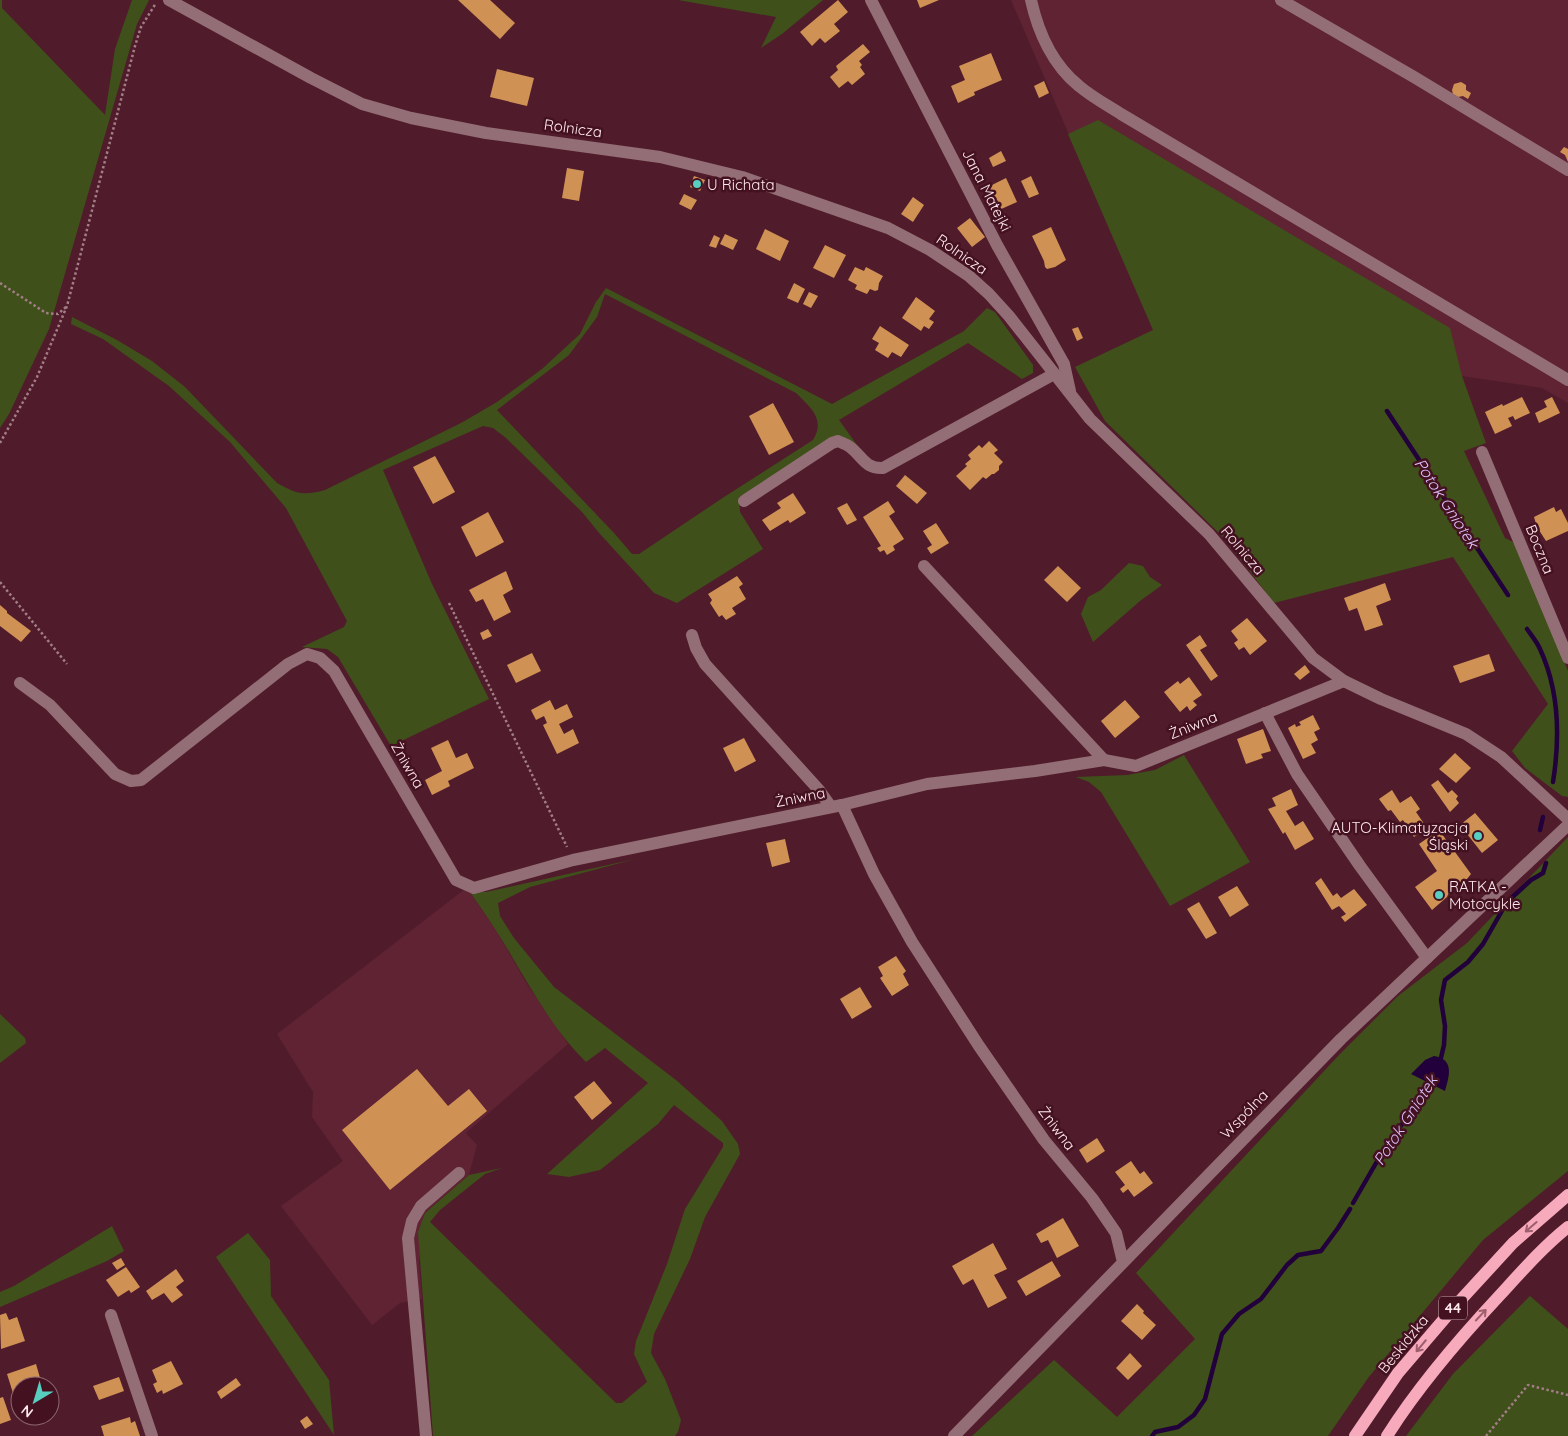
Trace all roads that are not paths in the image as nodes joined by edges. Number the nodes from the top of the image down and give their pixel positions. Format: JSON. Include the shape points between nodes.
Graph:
{"nodes":[{"id":1,"x":169,"y":0,"type":"edge"},
{"id":2,"x":871,"y":0,"type":"edge"},
{"id":3,"x":1031,"y":0,"type":"edge"},
{"id":4,"x":1281,"y":0,"type":"edge"},
{"id":5,"x":1568,"y":170,"type":"edge"},
{"id":6,"x":1054,"y":374,"type":"junction"},
{"id":7,"x":1568,"y":380,"type":"edge"},
{"id":8,"x":1071,"y":396,"type":"junction"},
{"id":9,"x":1482,"y":452,"type":"dead end"},
{"id":10,"x":744,"y":501,"type":"dead end"},
{"id":11,"x":924,"y":566,"type":"dead end"},
{"id":12,"x":692,"y":635,"type":"dead end"},
{"id":13,"x":1568,"y":658,"type":"edge"},
{"id":14,"x":1344,"y":681,"type":"junction"},
{"id":15,"x":20,"y":683,"type":"dead end"},
{"id":16,"x":1265,"y":713,"type":"junction"},
{"id":17,"x":1104,"y":760,"type":"junction"},
{"id":18,"x":836,"y":806,"type":"junction"},
{"id":19,"x":1568,"y":819,"type":"edge"},
{"id":20,"x":1568,"y":825,"type":"edge"},
{"id":21,"x":1427,"y":958,"type":"junction"},
{"id":22,"x":459,"y":1173,"type":"dead end"},
{"id":23,"x":1568,"y":1195,"type":"edge"},
{"id":24,"x":1568,"y":1227,"type":"edge"},
{"id":25,"x":1123,"y":1262,"type":"junction"},
{"id":26,"x":111,"y":1315,"type":"dead end"},
{"id":27,"x":152,"y":1436,"type":"edge"},
{"id":28,"x":426,"y":1436,"type":"edge"},
{"id":29,"x":954,"y":1436,"type":"edge"},
{"id":30,"x":1355,"y":1436,"type":"edge"},
{"id":31,"x":1387,"y":1436,"type":"edge"}],
"edges":[{"from":1,"to":6,"type":"street","name":"Rolnicza","via":[[362,104],[410,118],[486,133],[660,157],[742,177],[888,228],[969,276],[1009,316]]},
{"from":2,"to":8,"type":"street","name":"Jana Matejki","via":[[997,246],[1064,364]]},
{"from":3,"to":7,"type":"street","via":[[1035,18],[1054,59],[1079,86],[1143,128]]},
{"from":4,"to":5,"type":"street"},
{"from":6,"to":8,"type":"street","name":"Rolnicza"},
{"from":6,"to":10,"type":"street","via":[[884,468],[875,469],[866,464],[849,446],[838,441]]},
{"from":8,"to":14,"type":"street","name":"Rolnicza","via":[[1090,419],[1209,534],[1313,658]]},
{"from":9,"to":13,"type":"street","name":"Boczna"},
{"from":11,"to":17,"type":"street"},
{"from":12,"to":18,"type":"street","via":[[705,664]]},
{"from":14,"to":16,"type":"street","name":"Żniwna"},
{"from":14,"to":19,"type":"street","name":"Rolnicza","via":[[1466,734],[1501,757]]},
{"from":15,"to":18,"type":"street","name":"Żniwna","via":[[50,705],[115,774],[131,781],[141,780],[288,664],[307,654],[320,658],[334,671],[456,880],[474,888],[573,860]]},
{"from":16,"to":17,"type":"street","name":"Żniwna","via":[[1136,766]]},
{"from":16,"to":21,"type":"street","via":[[1297,774]]},
{"from":17,"to":18,"type":"street","name":"Żniwna","via":[[927,784]]},
{"from":18,"to":25,"type":"street","name":"Żniwna","via":[[912,942],[979,1046],[1044,1140],[1116,1233]]},
{"from":20,"to":21,"type":"street","name":"Wspólna"},
{"from":21,"to":25,"type":"street","name":"Wspólna","via":[[1341,1039]]},
{"from":22,"to":28,"type":"street","via":[[421,1206],[412,1221],[408,1238]]},
{"from":23,"to":30,"type":"main road","name":"Beskidzka","number":"44","one_way":true,"via":[[1513,1243],[1457,1304],[1398,1373]]},
{"from":31,"to":24,"type":"main road","number":"44","one_way":true,"via":[[1456,1342],[1546,1244]]},
{"from":25,"to":29,"type":"street","name":"Wspólna"},
{"from":26,"to":27,"type":"street"}]}
